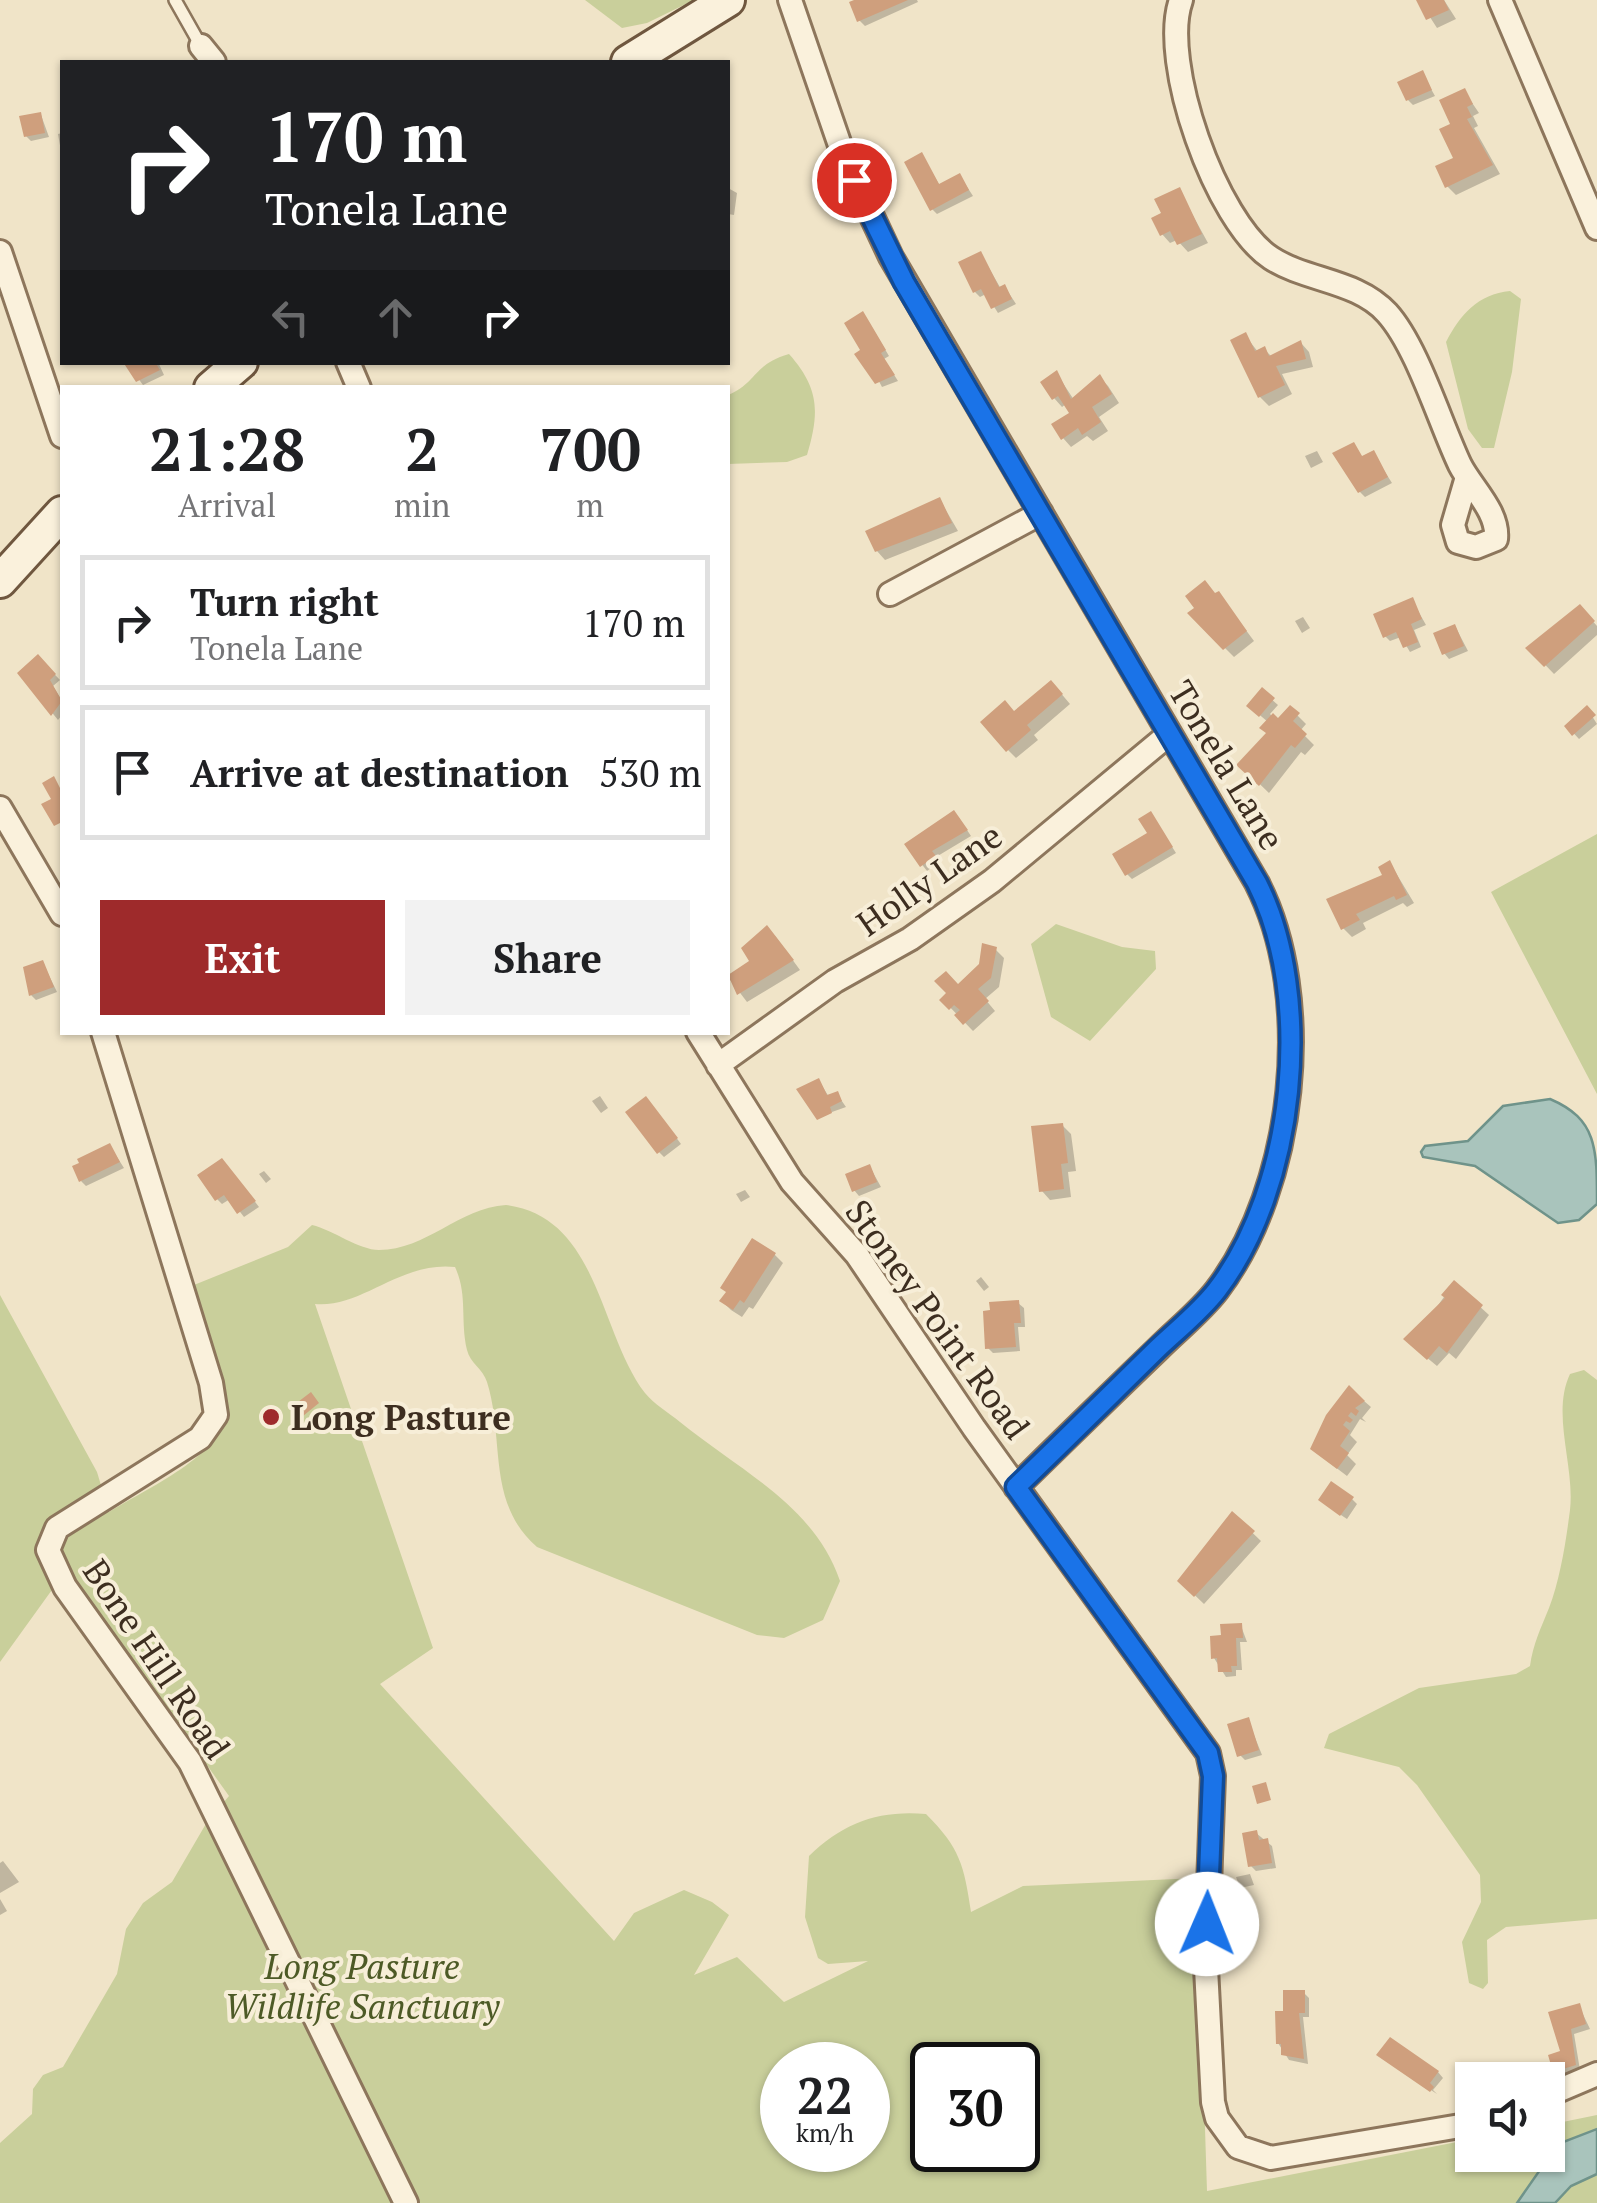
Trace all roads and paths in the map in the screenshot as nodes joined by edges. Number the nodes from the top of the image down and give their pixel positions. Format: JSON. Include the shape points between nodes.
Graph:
{"nodes":[{"id":1,"x":175,"y":0,"type":"edge"},
{"id":2,"x":728,"y":0,"type":"edge"},
{"id":3,"x":790,"y":0,"type":"edge"},
{"id":4,"x":1181,"y":0,"type":"edge"},
{"id":5,"x":1500,"y":0,"type":"edge"},
{"id":6,"x":208,"y":54,"type":"edge"},
{"id":7,"x":631,"y":60,"type":"edge"},
{"id":8,"x":1597,"y":228,"type":"edge"},
{"id":9,"x":0,"y":252,"type":"edge"},
{"id":10,"x":238,"y":365,"type":"edge"},
{"id":11,"x":215,"y":385,"type":"edge"},
{"id":12,"x":60,"y":430,"type":"edge"},
{"id":13,"x":1467,"y":478,"type":"dead end"},
{"id":14,"x":1041,"y":513,"type":"junction"},
{"id":15,"x":60,"y":515,"type":"edge"},
{"id":16,"x":0,"y":581,"type":"edge"},
{"id":17,"x":890,"y":594,"type":"dead end"},
{"id":18,"x":1168,"y":735,"type":"junction"},
{"id":19,"x":0,"y":808,"type":"edge"},
{"id":20,"x":60,"y":911,"type":"edge"},
{"id":21,"x":104,"y":1035,"type":"edge"},
{"id":22,"x":700,"y":1035,"type":"edge"},
{"id":23,"x":718,"y":1065,"type":"junction"},
{"id":24,"x":1016,"y":1487,"type":"junction"},
{"id":25,"x":1597,"y":2074,"type":"edge"},
{"id":26,"x":1565,"y":2088,"type":"edge"},
{"id":27,"x":1455,"y":2127,"type":"edge"},
{"id":28,"x":406,"y":2203,"type":"edge"}],
"edges":[{"from":1,"to":6,"type":"lane"},
{"from":2,"to":7,"type":"main road"},
{"from":3,"to":14,"type":"street","name":"Tonela Lane","via":[[844,157],[882,240]]},
{"from":4,"to":13,"type":"street","via":[[1175,30],[1187,105],[1235,216],[1270,258],[1362,295],[1389,314]]},
{"from":5,"to":8,"type":"street"},
{"from":9,"to":12,"type":"street"},
{"from":10,"to":11,"type":"main road"},
{"from":14,"to":17,"type":"street"},
{"from":14,"to":18,"type":"street","name":"Tonela Lane"},
{"from":15,"to":16,"type":"main road"},
{"from":18,"to":23,"type":"street","name":"Holly Lane","via":[[992,881]]},
{"from":18,"to":24,"type":"street","name":"Tonela Lane","via":[[1257,883],[1274,924],[1292,1042],[1283,1127],[1262,1203],[1218,1290]]},
{"from":19,"to":20,"type":"street"},
{"from":21,"to":28,"type":"street","name":"Bone Hill Road","via":[[216,1415],[200,1438],[57,1528],[48,1550],[65,1588],[190,1762]]},
{"from":22,"to":23,"type":"street","name":"Stoney Point Road"},
{"from":23,"to":24,"type":"street","name":"Stoney Point Road","via":[[792,1182],[858,1255]]},
{"from":24,"to":27,"type":"street","name":"Stoney Point Road","via":[[1208,1753],[1213,1776],[1206,1968],[1213,2102],[1226,2132],[1251,2155],[1271,2158]]},
{"from":25,"to":26,"type":"street"}]}
